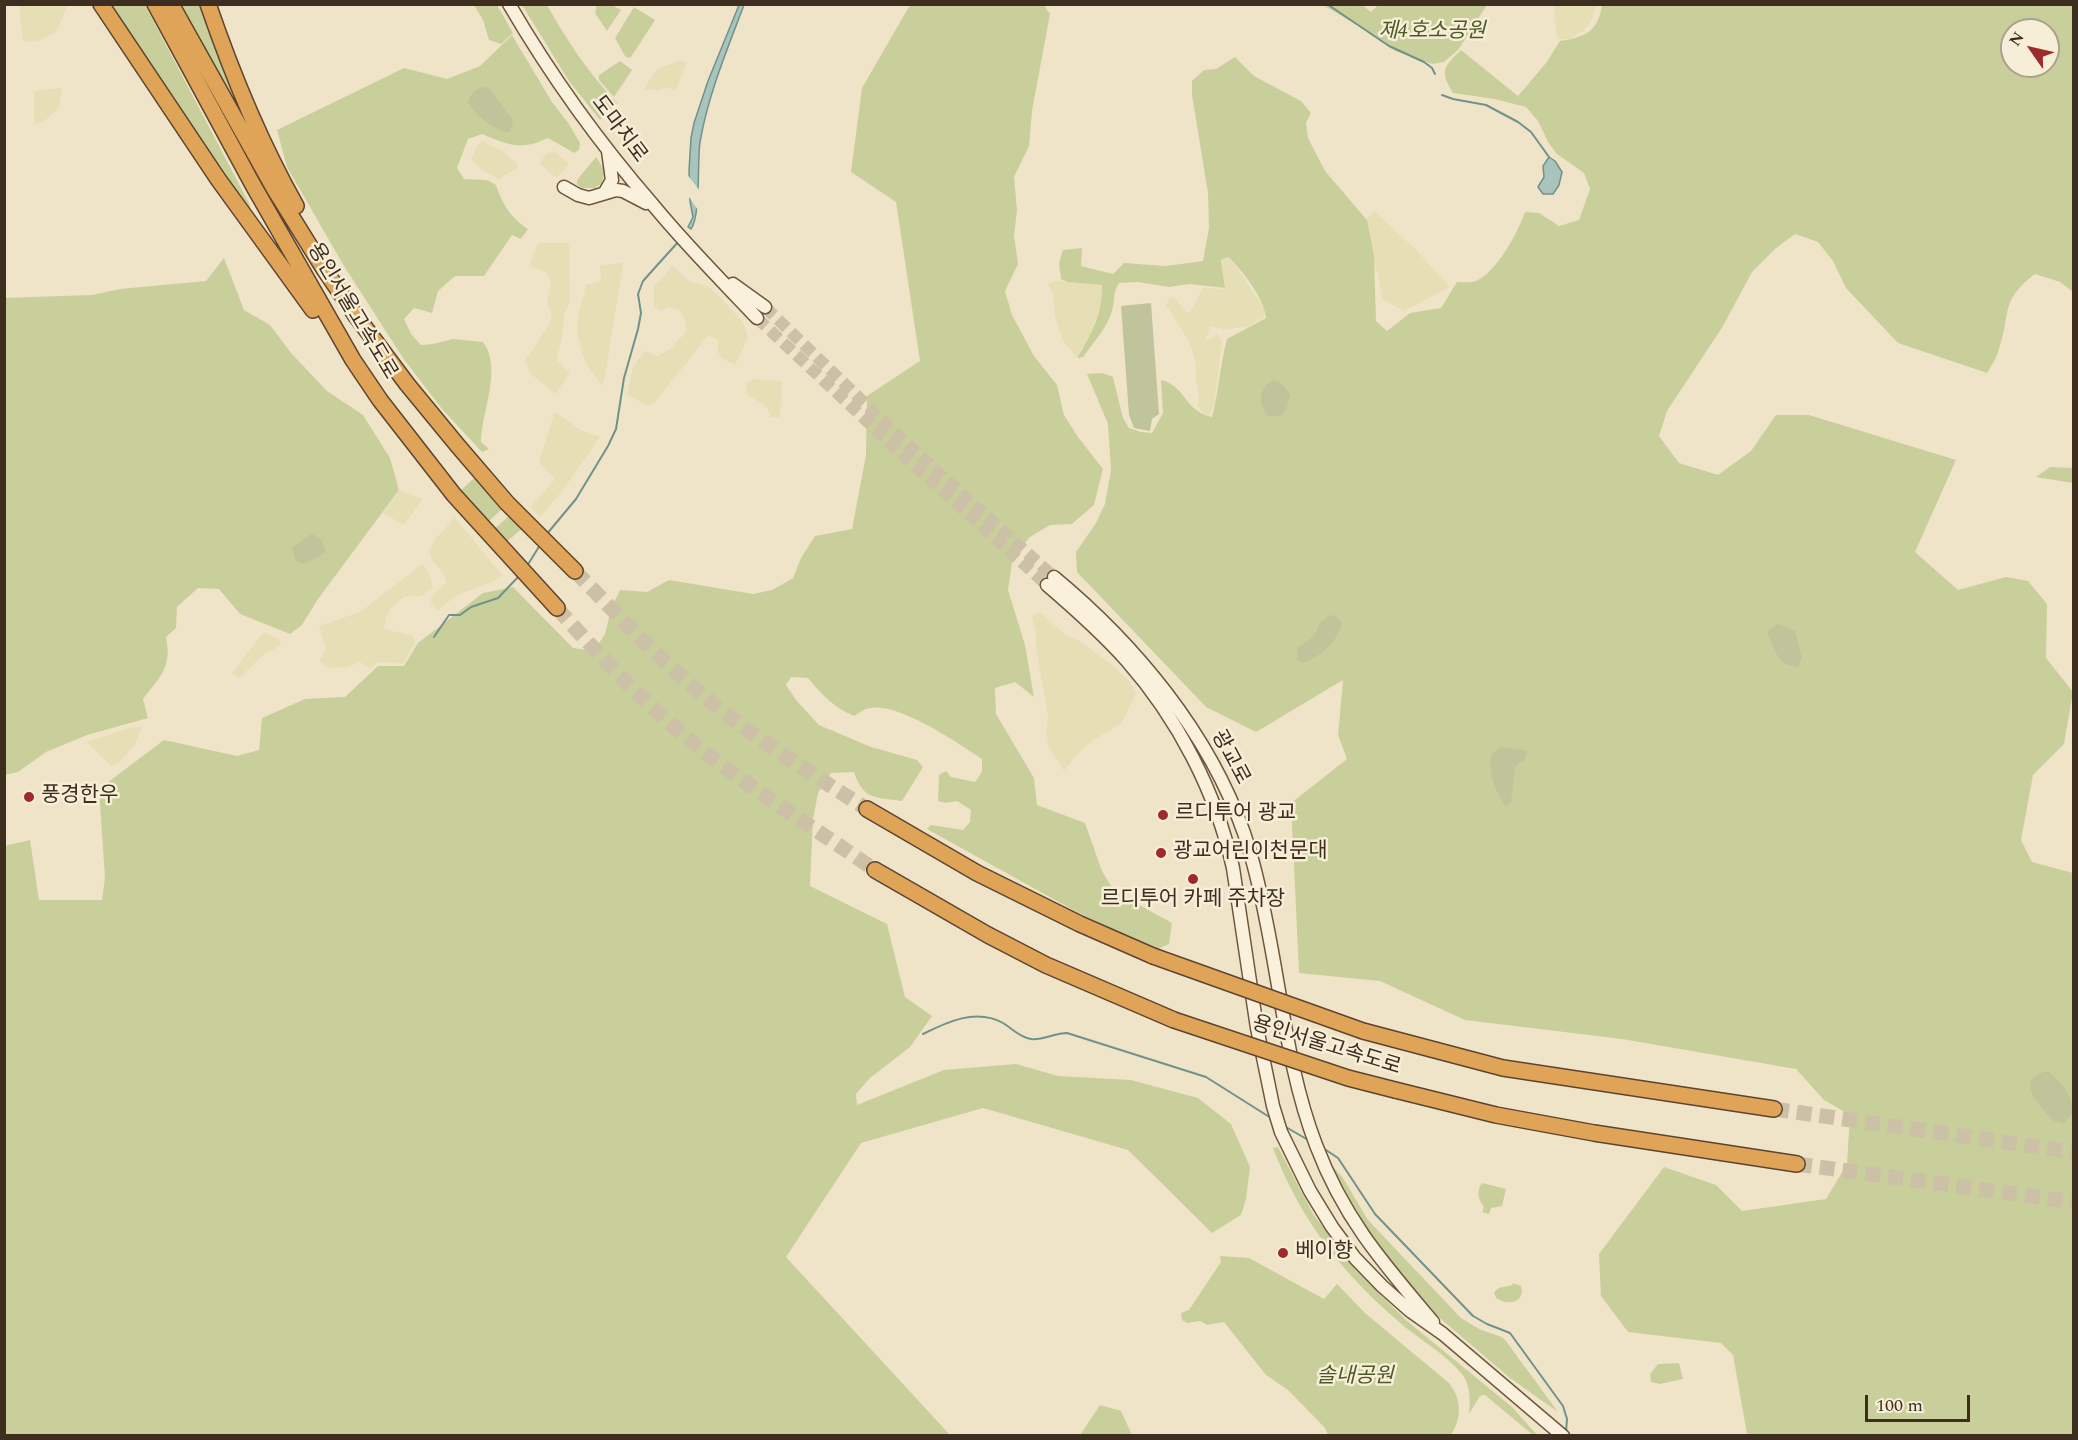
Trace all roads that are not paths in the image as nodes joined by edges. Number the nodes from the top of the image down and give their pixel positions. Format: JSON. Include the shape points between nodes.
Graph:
{"nodes":[{"id":1,"x":101,"y":4,"type":"edge"},
{"id":2,"x":155,"y":4,"type":"edge"},
{"id":3,"x":171,"y":4,"type":"edge"},
{"id":4,"x":208,"y":4,"type":"edge"},
{"id":5,"x":509,"y":4,"type":"edge"},
{"id":6,"x":607,"y":149,"type":"junction"},
{"id":7,"x":564,"y":187,"type":"dead end"},
{"id":8,"x":605,"y":192,"type":"junction"},
{"id":9,"x":655,"y":208,"type":"junction"},
{"id":10,"x":710,"y":268,"type":"junction"},
{"id":11,"x":765,"y":307,"type":"tunnel mouth"},
{"id":12,"x":757,"y":318,"type":"tunnel mouth"},
{"id":13,"x":382,"y":350,"type":"junction"},
{"id":14,"x":353,"y":360,"type":"junction"},
{"id":15,"x":574,"y":571,"type":"tunnel mouth"},
{"id":16,"x":557,"y":608,"type":"tunnel mouth"},
{"id":17,"x":867,"y":809,"type":"tunnel mouth"},
{"id":18,"x":875,"y":870,"type":"tunnel mouth"},
{"id":19,"x":1774,"y":1109,"type":"tunnel mouth"},
{"id":20,"x":1797,"y":1164,"type":"tunnel mouth"},
{"id":21,"x":1443,"y":1334,"type":"junction"},
{"id":22,"x":1563,"y":1436,"type":"edge"}],
"edges":[{"from":1,"to":14,"type":"highway","via":[[218,179]]},
{"from":2,"to":14,"type":"highway","name":"용인서울고속도로"},
{"from":3,"to":13,"type":"highway","name":"용인서울고속도로","via":[[275,190],[324,269]]},
{"from":4,"to":13,"type":"highway","via":[[242,96],[272,161],[324,257]]},
{"from":5,"to":6,"type":"main road","name":"도마치로","via":[[530,41]]},
{"from":6,"to":8,"type":"main road","via":[[612,180]]},
{"from":6,"to":9,"type":"main road","name":"도마치로"},
{"from":7,"to":8,"type":"main road","via":[[584,197],[594,198]]},
{"from":8,"to":9,"type":"main road","via":[[623,190]]},
{"from":9,"to":10,"type":"main road","name":"도마치로"},
{"from":10,"to":11,"type":"main road"},
{"from":10,"to":12,"type":"main road"},
{"from":13,"to":15,"type":"highway","name":"용인서울고속도로","via":[[507,503]]},
{"from":14,"to":16,"type":"highway","name":"용인서울고속도로","via":[[461,503]]},
{"from":17,"to":19,"type":"highway","name":"용인서울고속도로","bridge":true,"via":[[977,873],[1080,924],[1153,956],[1363,1031],[1503,1068]]},
{"from":18,"to":20,"type":"highway","name":"용인서울고속도로","bridge":true,"via":[[1046,964],[1174,1020],[1348,1078],[1496,1115]]},
{"from":21,"to":21,"type":"main road","name":"광교로","via":[[1409,1310],[1355,1258],[1310,1191],[1276,1120],[1257,1028],[1233,868],[1205,785],[1152,692],[1051,581],[1086,606],[1144,666],[1185,720],[1226,792],[1257,879],[1295,1075],[1323,1162],[1340,1198],[1376,1255]]},
{"from":21,"to":22,"type":"main road"}]}
